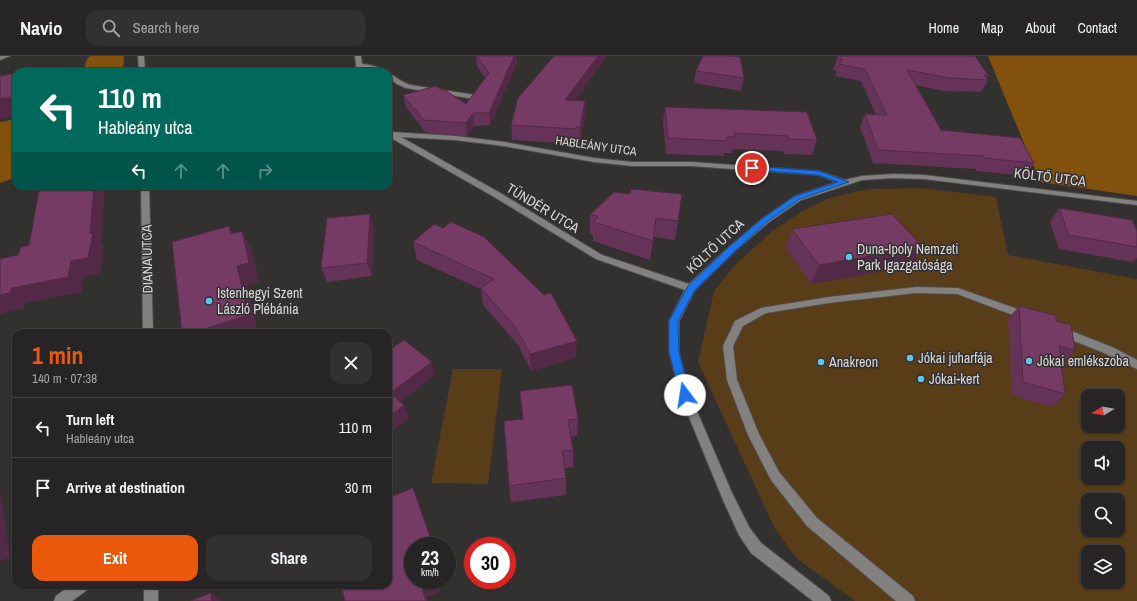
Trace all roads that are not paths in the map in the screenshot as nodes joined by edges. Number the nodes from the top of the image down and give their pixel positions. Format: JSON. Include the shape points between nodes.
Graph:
{"nodes":[{"id":1,"x":7,"y":56,"type":"edge"},
{"id":2,"x":141,"y":56,"type":"edge"},
{"id":3,"x":358,"y":56,"type":"edge"},
{"id":4,"x":0,"y":58,"type":"edge"},
{"id":5,"x":142,"y":68,"type":"edge"},
{"id":6,"x":359,"y":68,"type":"edge"},
{"id":7,"x":392,"y":77,"type":"edge"},
{"id":8,"x":475,"y":97,"type":"edge"},
{"id":9,"x":392,"y":133,"type":"edge"},
{"id":10,"x":392,"y":135,"type":"edge"},
{"id":11,"x":845,"y":182,"type":"junction"},
{"id":12,"x":145,"y":190,"type":"edge"},
{"id":13,"x":1137,"y":203,"type":"edge"},
{"id":14,"x":691,"y":288,"type":"junction"},
{"id":15,"x":1039,"y":322,"type":"edge"},
{"id":16,"x":1052,"y":327,"type":"edge"},
{"id":17,"x":148,"y":329,"type":"edge"},
{"id":18,"x":1137,"y":365,"type":"edge"},
{"id":19,"x":77,"y":589,"type":"edge"},
{"id":20,"x":151,"y":589,"type":"edge"},
{"id":21,"x":61,"y":601,"type":"edge"},
{"id":22,"x":151,"y":601,"type":"edge"},
{"id":23,"x":824,"y":601,"type":"edge"},
{"id":24,"x":908,"y":601,"type":"edge"}],
"edges":[{"from":1,"to":4,"type":"street"},
{"from":2,"to":5,"type":"street"},
{"from":3,"to":6,"type":"street"},
{"from":7,"to":8,"type":"street","via":[[408,87]]},
{"from":9,"to":11,"type":"street","name":"HABLEÁNY UTCA","via":[[504,144],[632,164],[691,164],[819,173]]},
{"from":10,"to":14,"type":"street","name":"TÜNDÉR UTCA","via":[[599,257]]},
{"from":11,"to":13,"type":"street","name":"KÖLTŐ UTCA","via":[[893,176],[924,177]]},
{"from":11,"to":14,"type":"street","name":"KÖLTŐ UTCA","via":[[798,198],[766,220]]},
{"from":12,"to":17,"type":"street","name":"DIANA UTCA"},
{"from":14,"to":23,"type":"street","name":"KÖLTŐ UTCA","via":[[674,321],[674,352],[685,395],[727,496],[744,531],[756,548]]},
{"from":15,"to":24,"type":"street","via":[[958,291],[916,290],[764,310],[739,324],[728,346],[732,380],[754,435],[776,476],[812,522]]},
{"from":16,"to":18,"type":"street"},
{"from":19,"to":21,"type":"street"},
{"from":20,"to":22,"type":"street"}]}
